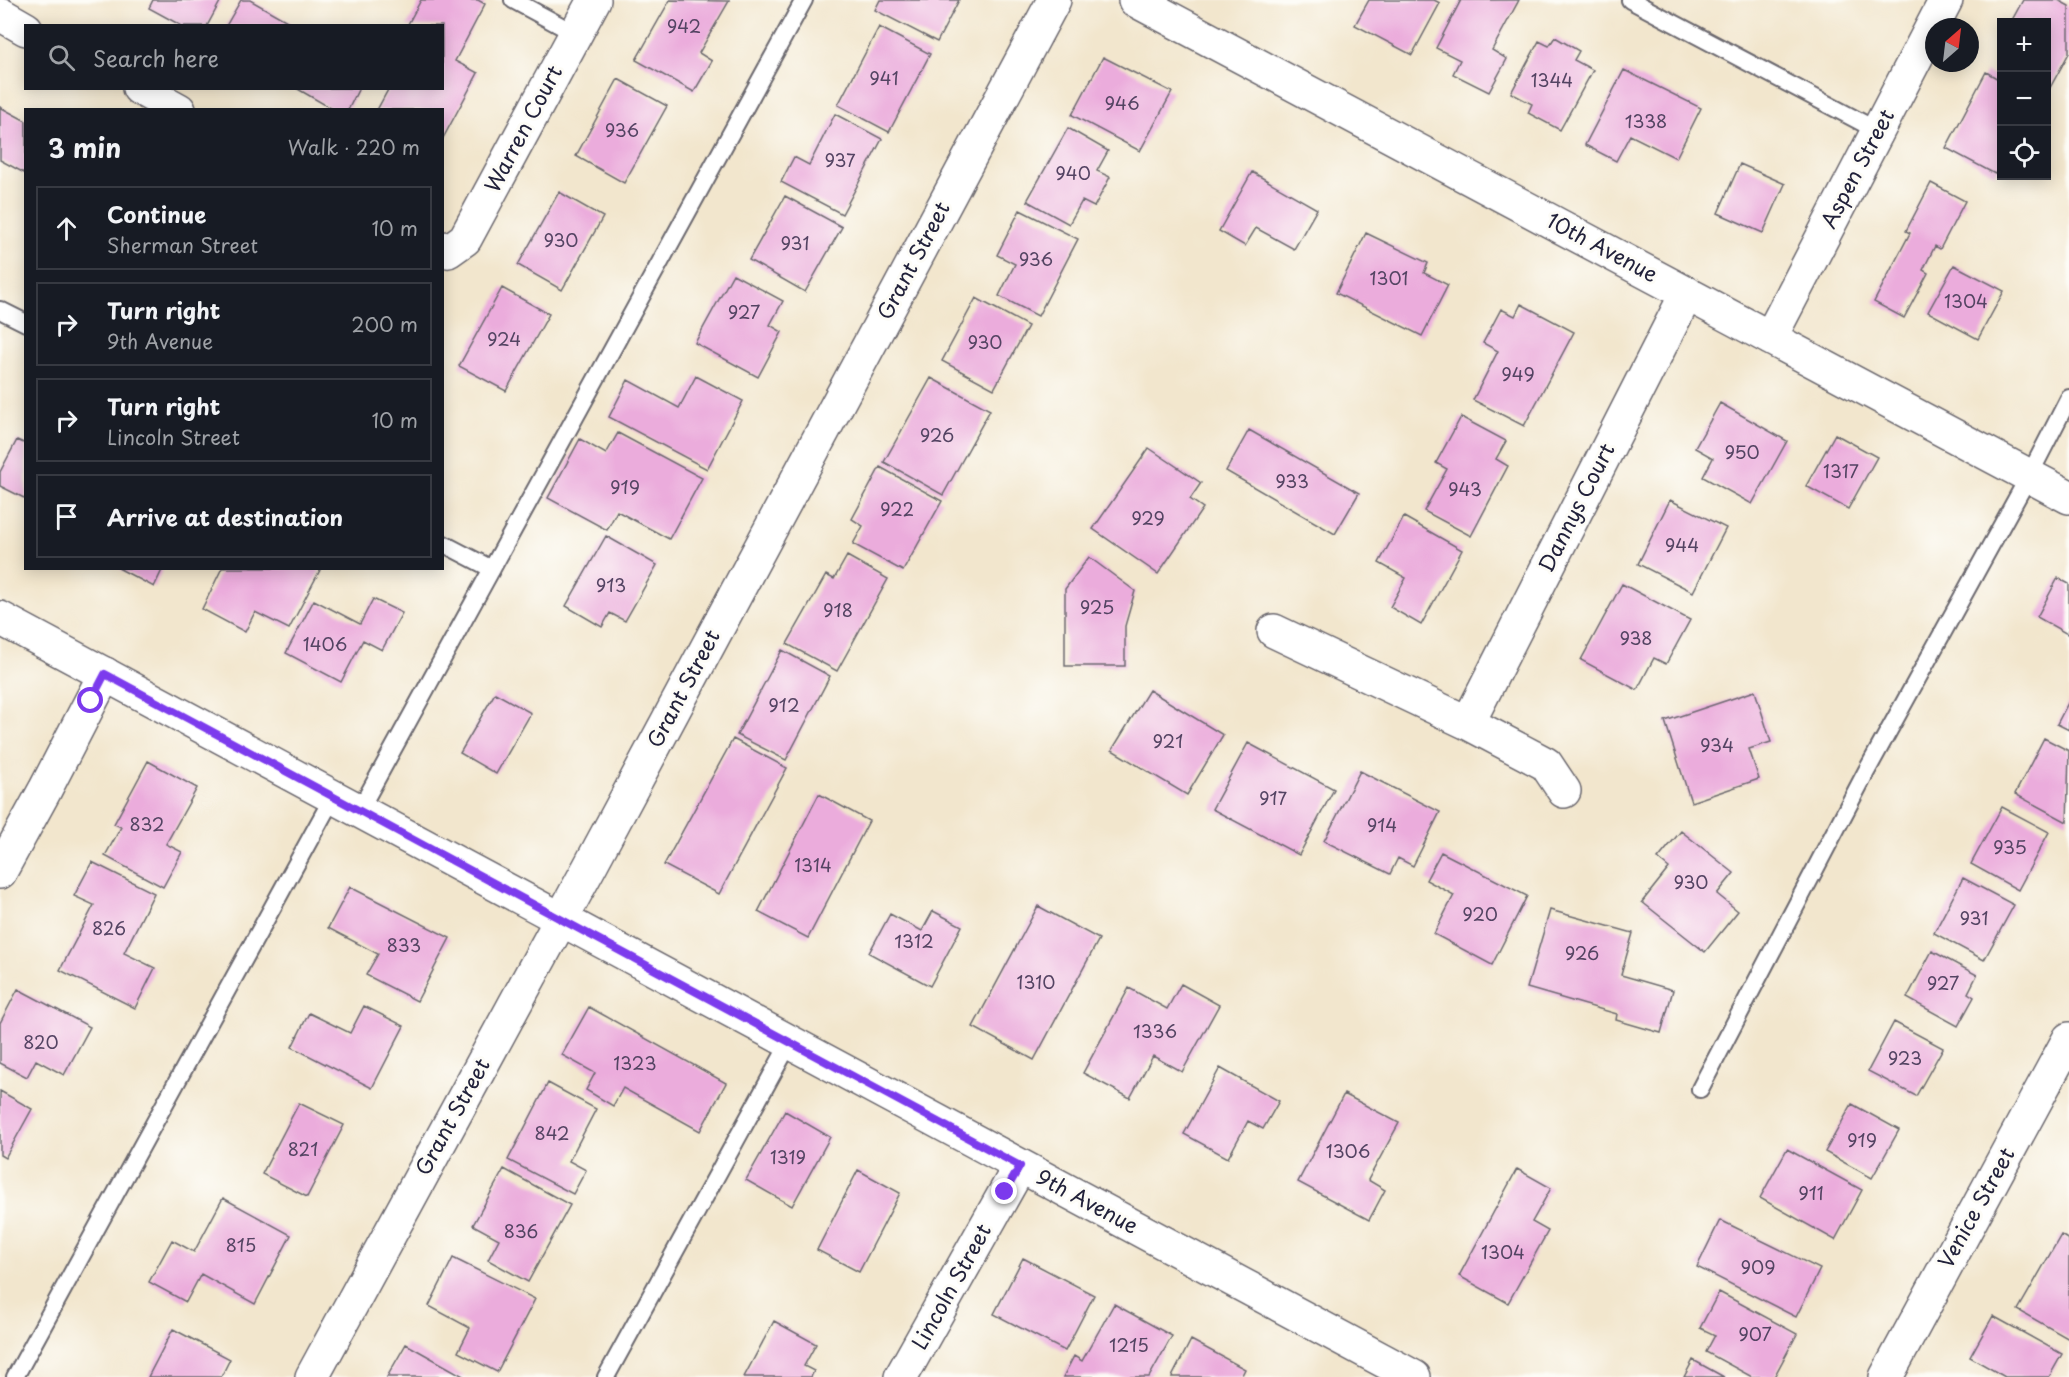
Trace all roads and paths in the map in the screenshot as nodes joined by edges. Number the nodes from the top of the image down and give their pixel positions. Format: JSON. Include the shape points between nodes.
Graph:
{"nodes":[{"id":1,"x":513,"y":0,"type":"edge"},
{"id":2,"x":594,"y":0,"type":"edge"},
{"id":3,"x":804,"y":0,"type":"edge"},
{"id":4,"x":1054,"y":0,"type":"edge"},
{"id":5,"x":1136,"y":0,"type":"edge"},
{"id":6,"x":1630,"y":0,"type":"edge"},
{"id":7,"x":1946,"y":0,"type":"edge"},
{"id":8,"x":0,"y":14,"type":"edge"},
{"id":9,"x":24,"y":28,"type":"edge"},
{"id":10,"x":576,"y":34,"type":"junction"},
{"id":11,"x":144,"y":90,"type":"edge"},
{"id":12,"x":175,"y":108,"type":"edge"},
{"id":13,"x":1878,"y":131,"type":"junction"},
{"id":14,"x":445,"y":249,"type":"edge"},
{"id":15,"x":1687,"y":293,"type":"junction"},
{"id":16,"x":0,"y":309,"type":"edge"},
{"id":17,"x":24,"y":322,"type":"edge"},
{"id":18,"x":1770,"y":338,"type":"junction"},
{"id":19,"x":2069,"y":398,"type":"edge"},
{"id":20,"x":2029,"y":476,"type":"junction"},
{"id":21,"x":2069,"y":497,"type":"edge"},
{"id":22,"x":444,"y":544,"type":"edge"},
{"id":23,"x":492,"y":569,"type":"junction"},
{"id":24,"x":0,"y":618,"type":"edge"},
{"id":25,"x":1274,"y":631,"type":"dead end"},
{"id":26,"x":105,"y":674,"type":"junction"},
{"id":27,"x":1468,"y":723,"type":"junction"},
{"id":28,"x":1564,"y":791,"type":"dead end"},
{"id":29,"x":346,"y":804,"type":"junction"},
{"id":30,"x":0,"y":872,"type":"edge"},
{"id":31,"x":561,"y":920,"type":"junction"},
{"id":32,"x":2069,"y":1039,"type":"edge"},
{"id":33,"x":790,"y":1042,"type":"junction"},
{"id":34,"x":1700,"y":1089,"type":"dead end"},
{"id":35,"x":1020,"y":1166,"type":"junction"},
{"id":36,"x":15,"y":1377,"type":"edge"},
{"id":37,"x":312,"y":1377,"type":"edge"},
{"id":38,"x":606,"y":1377,"type":"edge"},
{"id":39,"x":901,"y":1377,"type":"edge"},
{"id":40,"x":1414,"y":1377,"type":"edge"},
{"id":41,"x":1886,"y":1377,"type":"edge"}],
"edges":[{"from":1,"to":10,"type":"lane"},
{"from":2,"to":10,"type":"street","name":"Warren Court"},
{"from":3,"to":23,"type":"lane"},
{"from":4,"to":31,"type":"street","name":"Grant Street"},
{"from":5,"to":15,"type":"street","name":"10th Avenue"},
{"from":6,"to":13,"type":"lane"},
{"from":7,"to":13,"type":"street","name":"Aspen Street"},
{"from":8,"to":9,"type":"street"},
{"from":10,"to":14,"type":"street","name":"Warren Court","via":[[465,239]]},
{"from":11,"to":12,"type":"street"},
{"from":13,"to":18,"type":"street","name":"Aspen Street"},
{"from":15,"to":18,"type":"street","name":"10th Avenue"},
{"from":15,"to":27,"type":"street","name":"Dannys Court"},
{"from":16,"to":17,"type":"lane"},
{"from":18,"to":20,"type":"street","name":"10th Avenue"},
{"from":19,"to":20,"type":"lane"},
{"from":20,"to":21,"type":"street","name":"10th Avenue"},
{"from":20,"to":34,"type":"lane","via":[[1866,772]]},
{"from":22,"to":23,"type":"lane"},
{"from":23,"to":29,"type":"lane"},
{"from":24,"to":26,"type":"street","name":"9th Avenue"},
{"from":25,"to":27,"type":"street"},
{"from":26,"to":29,"type":"street","name":"9th Avenue"},
{"from":26,"to":30,"type":"street"},
{"from":27,"to":28,"type":"street","via":[[1546,764]]},
{"from":29,"to":31,"type":"street","name":"9th Avenue"},
{"from":29,"to":36,"type":"lane"},
{"from":31,"to":33,"type":"street","name":"9th Avenue"},
{"from":31,"to":37,"type":"street","name":"Grant Street"},
{"from":32,"to":41,"type":"street","name":"Venice Street"},
{"from":33,"to":35,"type":"street","name":"9th Avenue"},
{"from":33,"to":38,"type":"lane"},
{"from":35,"to":39,"type":"street","name":"Lincoln Street"},
{"from":35,"to":40,"type":"street","name":"9th Avenue"}]}
